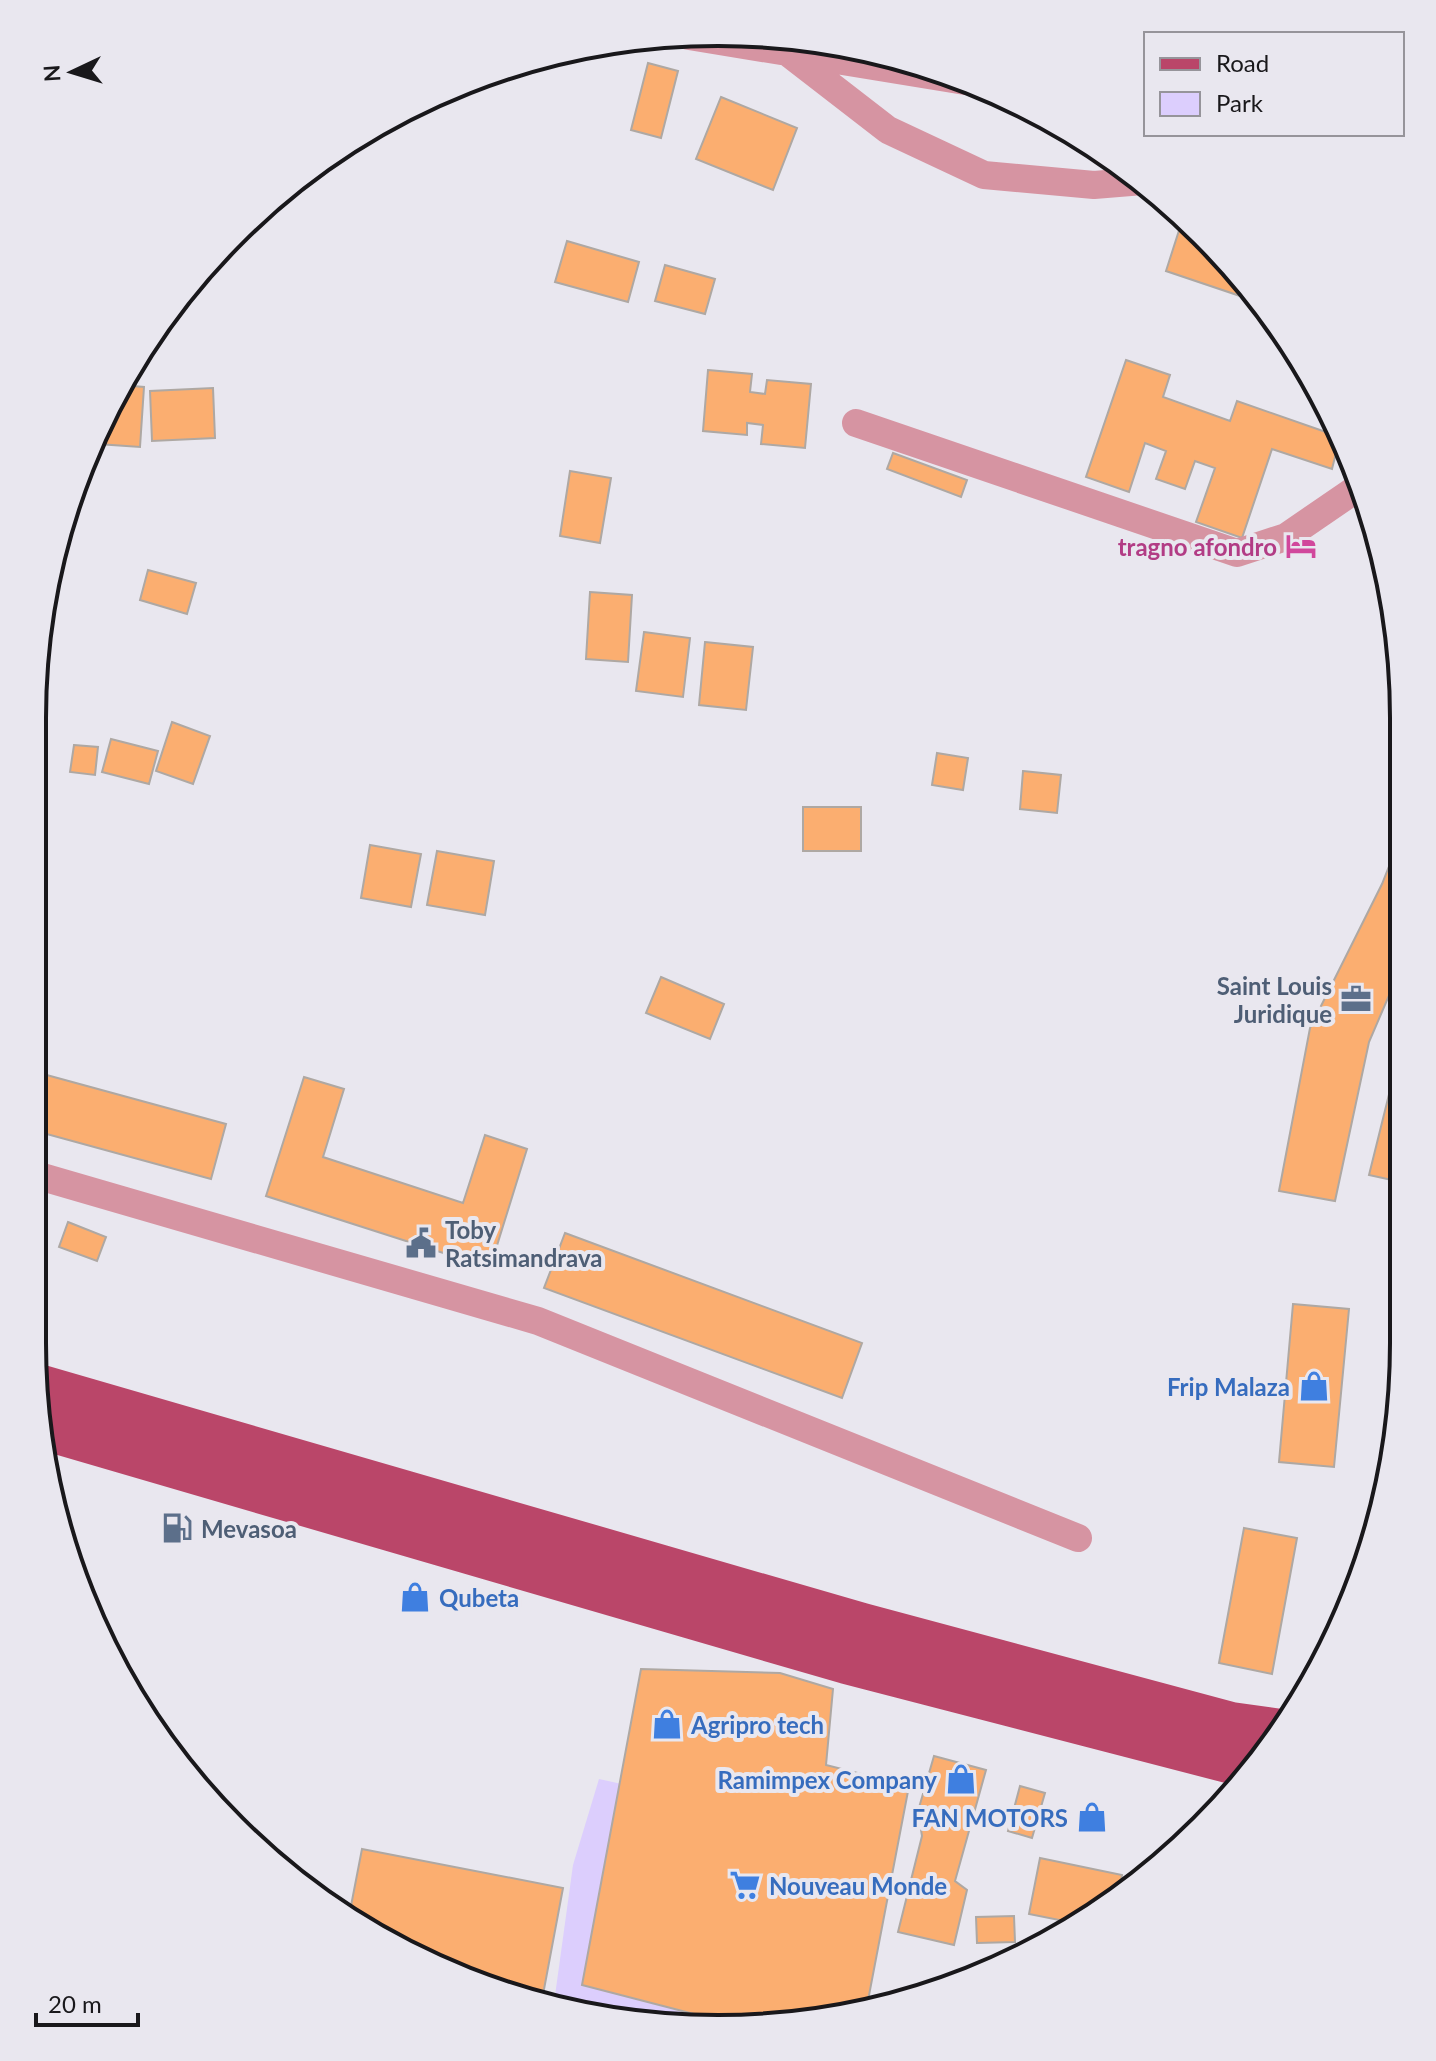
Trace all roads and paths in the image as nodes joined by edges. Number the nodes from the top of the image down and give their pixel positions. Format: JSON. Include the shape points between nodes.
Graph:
{"nodes":[{"id":1,"x":746,"y":47,"type":"edge"},
{"id":2,"x":791,"y":55,"type":"junction"},
{"id":3,"x":899,"y":71,"type":"edge"},
{"id":4,"x":1124,"y":183,"type":"edge"},
{"id":5,"x":856,"y":423,"type":"dead end"},
{"id":6,"x":1351,"y":493,"type":"edge"},
{"id":7,"x":46,"y":1178,"type":"edge"},
{"id":8,"x":47,"y":1389,"type":"edge"},
{"id":9,"x":52,"y":1431,"type":"edge"},
{"id":10,"x":1078,"y":1538,"type":"dead end"},
{"id":11,"x":1268,"y":1729,"type":"edge"},
{"id":12,"x":1241,"y":1764,"type":"edge"}],
"edges":[{"from":1,"to":2,"type":"street"},
{"from":2,"to":3,"type":"street"},
{"from":2,"to":4,"type":"street","via":[[888,130],[984,175],[1094,185]]},
{"from":5,"to":6,"type":"street","via":[[1237,553],[1286,537]]},
{"from":7,"to":10,"type":"street","via":[[538,1321]]},
{"from":8,"to":11,"type":"main road","via":[[892,1633],[1216,1720]]},
{"from":9,"to":12,"type":"main road","via":[[846,1662]]}]}
